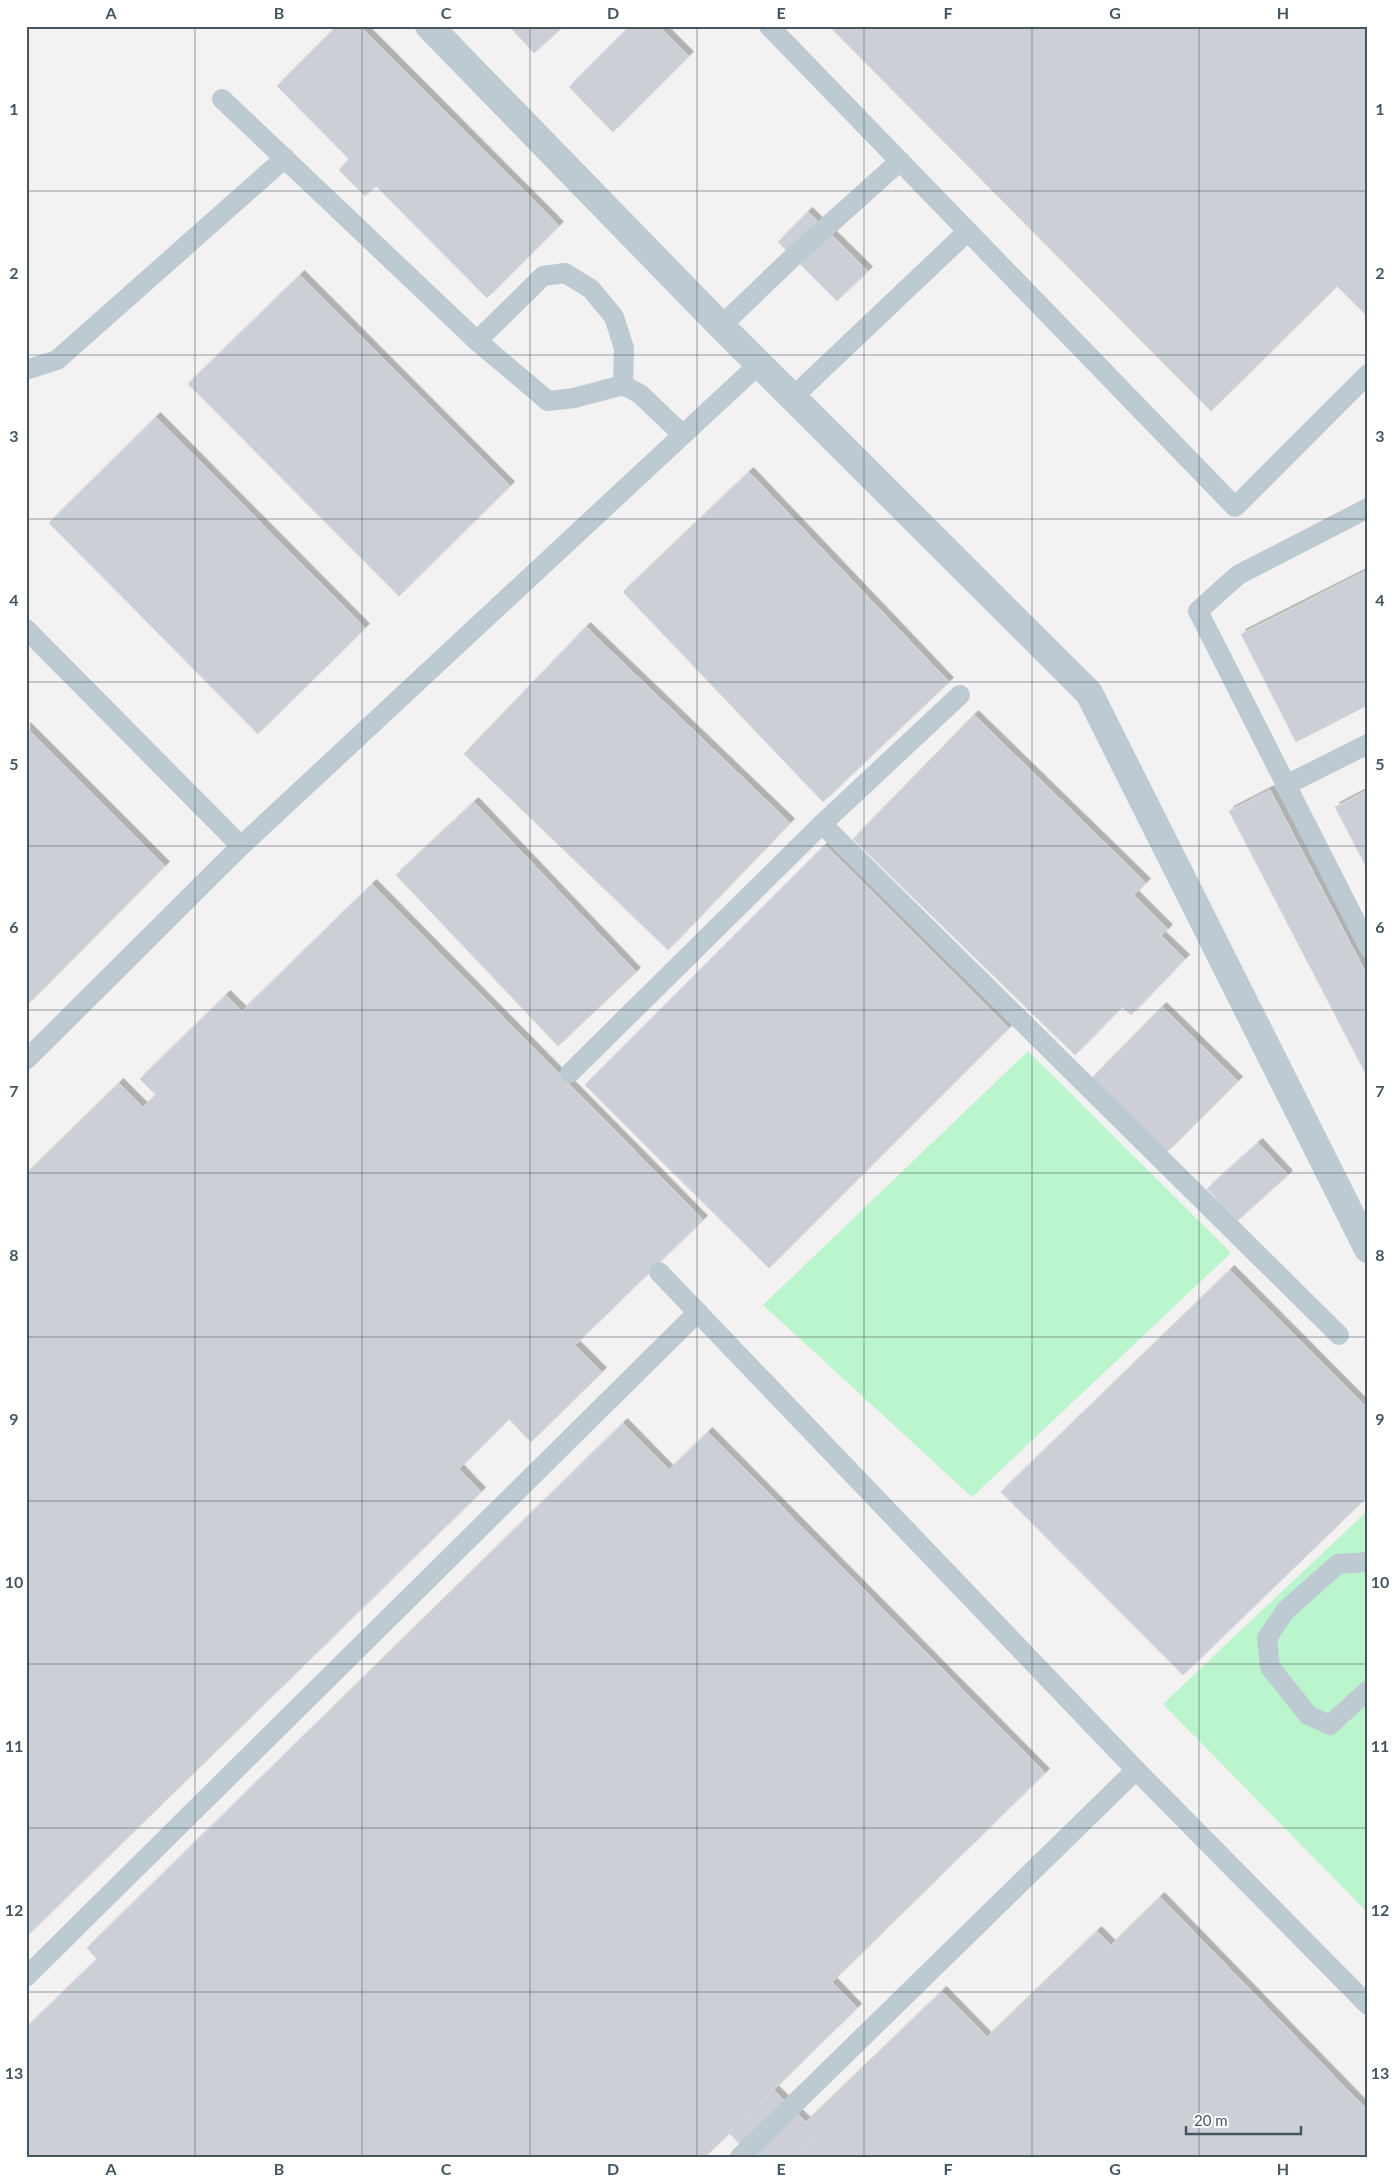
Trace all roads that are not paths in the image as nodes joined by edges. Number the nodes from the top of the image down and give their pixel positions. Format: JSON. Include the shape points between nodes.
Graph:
{"nodes":[{"id":1,"x":430,"y":26,"type":"edge"},
{"id":2,"x":769,"y":26,"type":"edge"},
{"id":3,"x":222,"y":99,"type":"dead end"},
{"id":4,"x":285,"y":158,"type":"junction"},
{"id":5,"x":900,"y":161,"type":"junction"},
{"id":6,"x":968,"y":231,"type":"junction"},
{"id":7,"x":721,"y":326,"type":"junction"},
{"id":8,"x":477,"y":341,"type":"junction"},
{"id":9,"x":759,"y":364,"type":"junction"},
{"id":10,"x":26,"y":370,"type":"edge"},
{"id":11,"x":1368,"y":374,"type":"edge"},
{"id":12,"x":623,"y":385,"type":"junction"},
{"id":13,"x":792,"y":397,"type":"junction"},
{"id":14,"x":683,"y":435,"type":"junction"},
{"id":15,"x":1368,"y":508,"type":"edge"},
{"id":16,"x":26,"y":629,"type":"edge"},
{"id":17,"x":960,"y":695,"type":"dead end"},
{"id":18,"x":1368,"y":744,"type":"edge"},
{"id":19,"x":1286,"y":785,"type":"junction"},
{"id":20,"x":822,"y":824,"type":"junction"},
{"id":21,"x":241,"y":846,"type":"junction"},
{"id":22,"x":1368,"y":946,"type":"edge"},
{"id":23,"x":26,"y":1060,"type":"edge"},
{"id":24,"x":570,"y":1073,"type":"dead end"},
{"id":25,"x":1368,"y":1248,"type":"edge"},
{"id":26,"x":659,"y":1272,"type":"dead end"},
{"id":27,"x":698,"y":1312,"type":"junction"},
{"id":28,"x":1339,"y":1335,"type":"dead end"},
{"id":29,"x":1368,"y":1562,"type":"edge"},
{"id":30,"x":1368,"y":1690,"type":"edge"},
{"id":31,"x":1136,"y":1770,"type":"junction"},
{"id":32,"x":26,"y":1977,"type":"edge"},
{"id":33,"x":1366,"y":1999,"type":"edge"},
{"id":34,"x":740,"y":2157,"type":"edge"}],
"edges":[{"from":1,"to":7,"type":"street"},
{"from":2,"to":5,"type":"lane"},
{"from":3,"to":4,"type":"lane"},
{"from":4,"to":8,"type":"lane"},
{"from":4,"to":10,"type":"lane","via":[[57,360]]},
{"from":5,"to":6,"type":"lane"},
{"from":5,"to":7,"type":"lane"},
{"from":6,"to":11,"type":"lane","via":[[1235,507]]},
{"from":6,"to":13,"type":"lane"},
{"from":7,"to":9,"type":"street"},
{"from":8,"to":12,"type":"lane","via":[[548,401]]},
{"from":8,"to":12,"type":"lane","via":[[543,276],[565,273],[591,289],[614,317],[624,348]]},
{"from":9,"to":13,"type":"street"},
{"from":9,"to":14,"type":"lane"},
{"from":12,"to":14,"type":"lane","via":[[640,394]]},
{"from":13,"to":25,"type":"street","via":[[1088,692]]},
{"from":14,"to":21,"type":"lane"},
{"from":15,"to":19,"type":"lane","via":[[1238,575],[1198,612]]},
{"from":16,"to":21,"type":"lane"},
{"from":17,"to":20,"type":"lane"},
{"from":18,"to":19,"type":"lane"},
{"from":19,"to":22,"type":"lane"},
{"from":20,"to":24,"type":"lane"},
{"from":20,"to":28,"type":"lane"},
{"from":21,"to":23,"type":"lane"},
{"from":26,"to":27,"type":"lane"},
{"from":27,"to":31,"type":"lane"},
{"from":27,"to":32,"type":"lane"},
{"from":29,"to":30,"type":"lane","via":[[1338,1564],[1286,1610],[1267,1638],[1270,1667],[1308,1715],[1330,1724]]},
{"from":31,"to":33,"type":"lane"},
{"from":31,"to":34,"type":"lane"}]}
